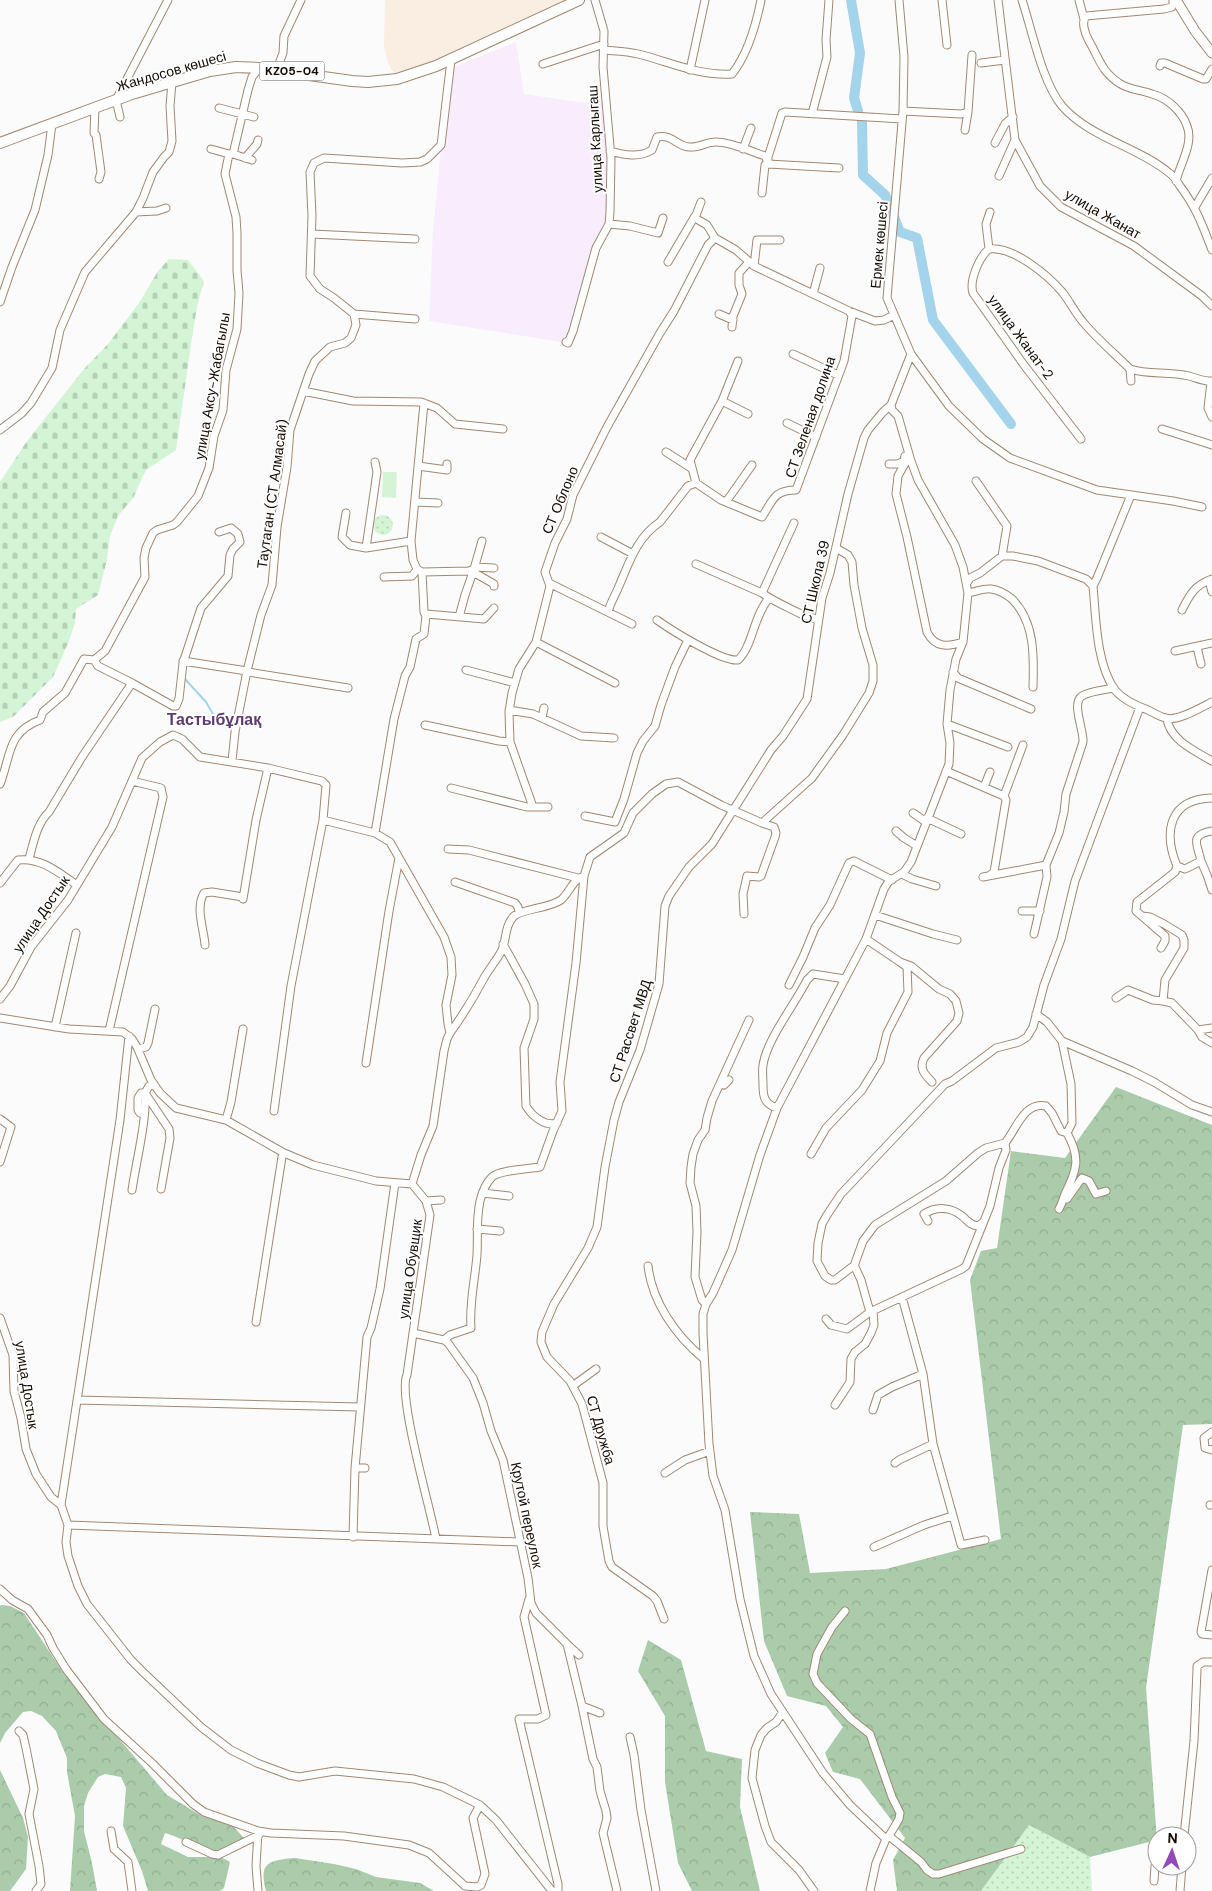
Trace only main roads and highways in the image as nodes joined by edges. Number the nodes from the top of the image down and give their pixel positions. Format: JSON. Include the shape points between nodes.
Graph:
{"nodes":[{"id":1,"x":579,"y":0,"type":"edge"},
{"id":2,"x":0,"y":143,"type":"edge"}],
"edges":[{"from":1,"to":2,"type":"main road","name":"Жандосов көшесі","number":"KZ05-04","via":[[420,73],[384,81],[352,81],[277,69],[227,68],[116,100]]}]}
